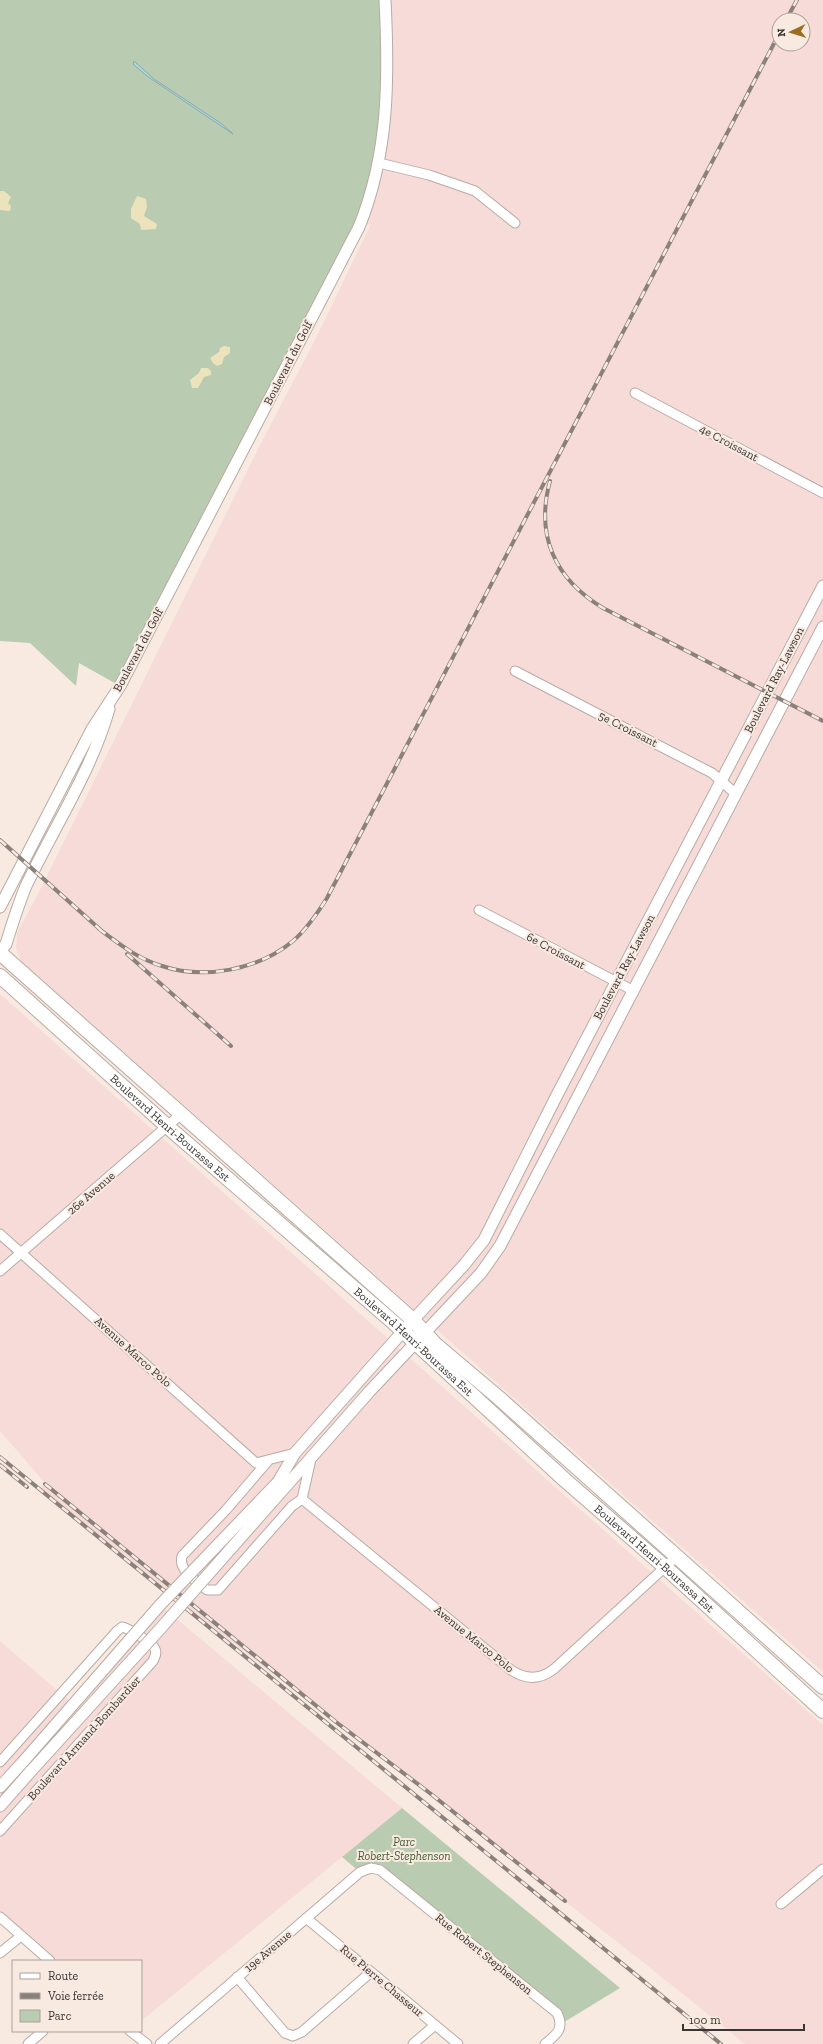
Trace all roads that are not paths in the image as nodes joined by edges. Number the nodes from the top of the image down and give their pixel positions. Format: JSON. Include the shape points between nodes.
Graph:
{"nodes":[{"id":1,"x":385,"y":0,"type":"edge"},
{"id":2,"x":379,"y":163,"type":"junction"},
{"id":3,"x":515,"y":223,"type":"dead end"},
{"id":4,"x":635,"y":393,"type":"dead end"},
{"id":5,"x":823,"y":493,"type":"edge"},
{"id":6,"x":823,"y":586,"type":"edge"},
{"id":7,"x":823,"y":627,"type":"edge"},
{"id":8,"x":515,"y":671,"type":"dead end"},
{"id":9,"x":110,"y":703,"type":"junction"},
{"id":10,"x":722,"y":781,"type":"junction"},
{"id":11,"x":736,"y":794,"type":"junction"},
{"id":12,"x":0,"y":907,"type":"edge"},
{"id":13,"x":479,"y":910,"type":"dead end"},
{"id":14,"x":0,"y":953,"type":"edge"},
{"id":15,"x":0,"y":976,"type":"edge"},
{"id":16,"x":616,"y":983,"type":"junction"},
{"id":17,"x":634,"y":991,"type":"junction"},
{"id":18,"x":600,"y":1012,"type":"junction"},
{"id":19,"x":618,"y":1021,"type":"junction"},
{"id":20,"x":180,"y":1115,"type":"junction"},
{"id":21,"x":168,"y":1127,"type":"junction"},
{"id":22,"x":0,"y":1234,"type":"edge"},
{"id":23,"x":21,"y":1253,"type":"junction"},
{"id":24,"x":0,"y":1271,"type":"edge"},
{"id":25,"x":413,"y":1320,"type":"junction"},
{"id":26,"x":402,"y":1332,"type":"junction"},
{"id":27,"x":425,"y":1334,"type":"junction"},
{"id":28,"x":414,"y":1344,"type":"junction"},
{"id":29,"x":295,"y":1454,"type":"junction"},
{"id":30,"x":310,"y":1459,"type":"junction"},
{"id":31,"x":268,"y":1461,"type":"junction"},
{"id":32,"x":282,"y":1484,"type":"junction"},
{"id":33,"x":302,"y":1499,"type":"junction"},
{"id":34,"x":676,"y":1557,"type":"junction"},
{"id":35,"x":665,"y":1567,"type":"junction"},
{"id":36,"x":823,"y":1688,"type":"edge"},
{"id":37,"x":823,"y":1711,"type":"edge"},
{"id":38,"x":0,"y":1762,"type":"edge"},
{"id":39,"x":0,"y":1787,"type":"edge"},
{"id":40,"x":0,"y":1806,"type":"edge"},
{"id":41,"x":0,"y":1831,"type":"edge"},
{"id":42,"x":823,"y":1869,"type":"edge"},
{"id":43,"x":380,"y":1870,"type":"joint"},
{"id":44,"x":781,"y":1904,"type":"dead end"},
{"id":45,"x":0,"y":1917,"type":"edge"},
{"id":46,"x":306,"y":1918,"type":"junction"},
{"id":47,"x":20,"y":1936,"type":"junction"},
{"id":48,"x":0,"y":1953,"type":"edge"},
{"id":49,"x":49,"y":1960,"type":"edge"},
{"id":50,"x":371,"y":1972,"type":"junction"},
{"id":51,"x":237,"y":1977,"type":"junction"},
{"id":52,"x":435,"y":2025,"type":"junction"},
{"id":53,"x":42,"y":2032,"type":"edge"},
{"id":54,"x":131,"y":2032,"type":"edge"},
{"id":55,"x":28,"y":2044,"type":"edge"},
{"id":56,"x":147,"y":2044,"type":"edge"},
{"id":57,"x":160,"y":2044,"type":"edge"},
{"id":58,"x":413,"y":2044,"type":"edge"},
{"id":59,"x":458,"y":2044,"type":"edge"},
{"id":60,"x":545,"y":2044,"type":"edge"}],
"edges":[{"from":1,"to":2,"type":"street","name":"Boulevard du Golf","via":[[385,119]]},
{"from":2,"to":3,"type":"street","via":[[429,175],[475,191]]},
{"from":2,"to":9,"type":"street","name":"Boulevard du Golf","via":[[359,227]]},
{"from":4,"to":5,"type":"street","name":"4e Croissant"},
{"from":6,"to":10,"type":"street","name":"Boulevard Ray-Lawson"},
{"from":7,"to":11,"type":"street","name":"Boulevard Ray-Lawson"},
{"from":8,"to":10,"type":"street","name":"5e Croissant","via":[[712,773]]},
{"from":9,"to":12,"type":"street","name":"Boulevard du Golf","via":[[92,729]]},
{"from":9,"to":14,"type":"street","name":"Boulevard du Golf","via":[[102,732],[75,793],[26,886],[6,944]]},
{"from":10,"to":11,"type":"street","name":"5e Croissant"},
{"from":10,"to":16,"type":"street","name":"Boulevard Ray-Lawson"},
{"from":11,"to":17,"type":"street","name":"Boulevard Ray-Lawson"},
{"from":13,"to":16,"type":"street","name":"6e Croissant"},
{"from":14,"to":20,"type":"main road","name":"Boulevard Henri-Bourassa Est"},
{"from":15,"to":21,"type":"main road","name":"Boulevard Henri-Bourassa Est"},
{"from":16,"to":17,"type":"street","name":"6e Croissant"},
{"from":16,"to":18,"type":"street","name":"Boulevard Ray-Lawson"},
{"from":17,"to":19,"type":"street","name":"Boulevard Ray-Lawson"},
{"from":18,"to":19,"type":"street"},
{"from":18,"to":25,"type":"street","name":"Boulevard Ray-Lawson","via":[[484,1240]]},
{"from":19,"to":27,"type":"street","name":"Boulevard Ray-Lawson","via":[[500,1246],[481,1273]]},
{"from":20,"to":21,"type":"street","name":"26e Avenue"},
{"from":20,"to":25,"type":"main road","name":"Boulevard Henri-Bourassa Est"},
{"from":21,"to":23,"type":"street","name":"26e Avenue"},
{"from":21,"to":26,"type":"main road","name":"Boulevard Henri-Bourassa Est"},
{"from":22,"to":23,"type":"street","name":"Avenue Marco Polo"},
{"from":23,"to":24,"type":"street","name":"26e Avenue"},
{"from":23,"to":31,"type":"street","name":"Avenue Marco Polo","via":[[256,1463]]},
{"from":25,"to":26,"type":"street","name":"Boulevard Ray-Lawson"},
{"from":25,"to":27,"type":"main road","name":"Boulevard Henri-Bourassa Est"},
{"from":26,"to":28,"type":"main road","name":"Boulevard Henri-Bourassa Est"},
{"from":26,"to":29,"type":"street","name":"Boulevard Armand-Bombardier"},
{"from":27,"to":28,"type":"street","name":"Boulevard Ray-Lawson"},
{"from":27,"to":34,"type":"main road","name":"Boulevard Henri-Bourassa Est"},
{"from":28,"to":30,"type":"street","name":"Boulevard Armand-Bombardier"},
{"from":28,"to":35,"type":"main road","name":"Boulevard Henri-Bourassa Est"},
{"from":29,"to":31,"type":"street"},
{"from":29,"to":32,"type":"street","name":"Boulevard Armand-Bombardier"},
{"from":30,"to":32,"type":"street","name":"Boulevard Armand-Bombardier"},
{"from":30,"to":33,"type":"street"},
{"from":31,"to":33,"type":"street","via":[[182,1556],[183,1568],[207,1590],[218,1590],[292,1506]]},
{"from":32,"to":39,"type":"street","name":"Boulevard Armand-Bombardier","bridge":true,"via":[[160,1605]]},
{"from":32,"to":40,"type":"street","name":"Boulevard Armand-Bombardier","bridge":true,"via":[[160,1629]]},
{"from":33,"to":35,"type":"street","name":"Avenue Marco Polo","via":[[512,1670],[528,1678],[547,1674],[554,1669]]},
{"from":34,"to":35,"type":"street","name":"Avenue Marco Polo"},
{"from":34,"to":36,"type":"main road","name":"Boulevard Henri-Bourassa Est"},
{"from":35,"to":37,"type":"main road","name":"Boulevard Henri-Bourassa Est"},
{"from":38,"to":41,"type":"street","name":"Boulevard Armand-Bombardier","via":[[116,1631],[122,1627],[128,1628],[155,1647],[153,1661]]},
{"from":42,"to":44,"type":"street"},
{"from":43,"to":46,"type":"street","name":"19e Avenue","via":[[371,1868],[360,1872]]},
{"from":43,"to":60,"type":"street","name":"Rue Robert Stephenson","via":[[558,2013],[560,2030]]},
{"from":45,"to":47,"type":"street"},
{"from":46,"to":50,"type":"street","name":"Rue Pierre Chasseur"},
{"from":46,"to":51,"type":"street","name":"19e Avenue"},
{"from":47,"to":48,"type":"street"},
{"from":47,"to":49,"type":"street"},
{"from":50,"to":51,"type":"street","via":[[302,2032],[293,2036],[285,2033]]},
{"from":50,"to":52,"type":"street","name":"Rue Pierre Chasseur"},
{"from":51,"to":57,"type":"street","name":"19e Avenue"},
{"from":52,"to":58,"type":"street"},
{"from":52,"to":59,"type":"street","name":"Rue Pierre Chasseur"},
{"from":53,"to":55,"type":"street"},
{"from":54,"to":56,"type":"street"}]}
